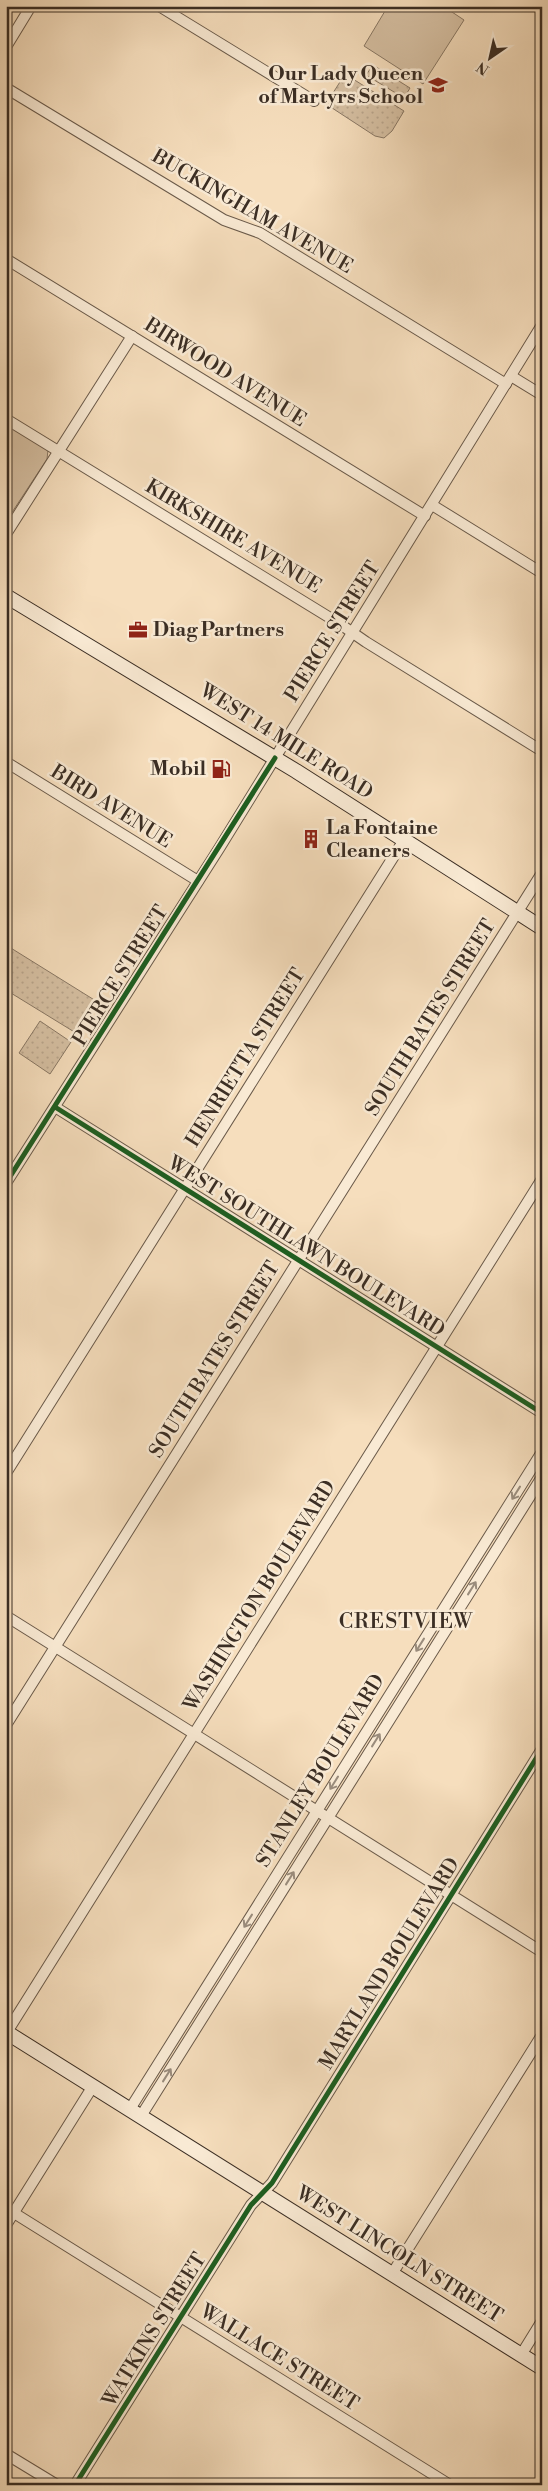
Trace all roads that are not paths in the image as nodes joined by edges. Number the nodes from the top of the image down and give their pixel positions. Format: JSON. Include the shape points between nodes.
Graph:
{"nodes":[{"id":1,"x":31,"y":6,"type":"edge"},
{"id":2,"x":159,"y":6,"type":"edge"},
{"id":3,"x":6,"y":47,"type":"edge"},
{"id":4,"x":6,"y":88,"type":"edge"},
{"id":5,"x":314,"y":101,"type":"dead end"},
{"id":6,"x":6,"y":259,"type":"edge"},
{"id":7,"x":542,"y":325,"type":"edge"},
{"id":8,"x":132,"y":336,"type":"junction"},
{"id":9,"x":509,"y":380,"type":"junction"},
{"id":10,"x":542,"y":395,"type":"edge"},
{"id":11,"x":6,"y":418,"type":"edge"},
{"id":12,"x":59,"y":452,"type":"junction"},
{"id":13,"x":432,"y":505,"type":"junction"},
{"id":14,"x":425,"y":516,"type":"junction"},
{"id":15,"x":6,"y":534,"type":"edge"},
{"id":16,"x":542,"y":573,"type":"edge"},
{"id":17,"x":6,"y":596,"type":"edge"},
{"id":18,"x":353,"y":632,"type":"junction"},
{"id":19,"x":542,"y":751,"type":"edge"},
{"id":20,"x":275,"y":758,"type":"junction"},
{"id":21,"x":6,"y":762,"type":"edge"},
{"id":22,"x":404,"y":840,"type":"junction"},
{"id":23,"x":542,"y":873,"type":"edge"},
{"id":24,"x":198,"y":881,"type":"junction"},
{"id":25,"x":518,"y":913,"type":"junction"},
{"id":26,"x":542,"y":928,"type":"edge"},
{"id":27,"x":55,"y":1107,"type":"junction"},
{"id":28,"x":10,"y":1170,"type":"edge"},
{"id":29,"x":542,"y":1179,"type":"edge"},
{"id":30,"x":6,"y":1183,"type":"edge"},
{"id":31,"x":185,"y":1189,"type":"junction"},
{"id":32,"x":299,"y":1261,"type":"junction"},
{"id":33,"x":436,"y":1347,"type":"junction"},
{"id":34,"x":542,"y":1413,"type":"edge"},
{"id":35,"x":542,"y":1452,"type":"edge"},
{"id":36,"x":6,"y":1474,"type":"edge"},
{"id":37,"x":542,"y":1477,"type":"edge"},
{"id":38,"x":6,"y":1616,"type":"edge"},
{"id":39,"x":434,"y":1623,"type":"junction"},
{"id":40,"x":445,"y":1630,"type":"junction"},
{"id":41,"x":56,"y":1648,"type":"junction"},
{"id":42,"x":6,"y":1725,"type":"edge"},
{"id":43,"x":194,"y":1734,"type":"junction"},
{"id":44,"x":542,"y":1749,"type":"edge"},
{"id":45,"x":317,"y":1811,"type":"junction"},
{"id":46,"x":328,"y":1818,"type":"junction"},
{"id":47,"x":451,"y":1895,"type":"junction"},
{"id":48,"x":233,"y":1945,"type":"junction"},
{"id":49,"x":244,"y":1952,"type":"junction"},
{"id":50,"x":542,"y":1952,"type":"edge"},
{"id":51,"x":7,"y":2032,"type":"edge"},
{"id":52,"x":542,"y":2035,"type":"edge"},
{"id":53,"x":93,"y":2086,"type":"junction"},
{"id":54,"x":135,"y":2113,"type":"junction"},
{"id":55,"x":262,"y":2192,"type":"junction"},
{"id":56,"x":14,"y":2213,"type":"junction"},
{"id":57,"x":6,"y":2225,"type":"edge"},
{"id":58,"x":392,"y":2274,"type":"junction"},
{"id":59,"x":181,"y":2317,"type":"junction"},
{"id":60,"x":542,"y":2321,"type":"edge"},
{"id":61,"x":521,"y":2355,"type":"junction"},
{"id":62,"x":542,"y":2368,"type":"edge"},
{"id":63,"x":6,"y":2454,"type":"edge"},
{"id":64,"x":57,"y":2485,"type":"edge"},
{"id":65,"x":76,"y":2485,"type":"edge"},
{"id":66,"x":450,"y":2485,"type":"edge"}],
"edges":[{"from":1,"to":3,"type":"street"},
{"from":2,"to":5,"type":"street"},
{"from":4,"to":9,"type":"street","name":"BUCKINGHAM AVENUE","via":[[220,218],[260,232]]},
{"from":6,"to":8,"type":"street","name":"BIRWOOD AVENUE"},
{"from":7,"to":9,"type":"street","name":"PIERCE STREET"},
{"from":8,"to":12,"type":"street"},
{"from":8,"to":14,"type":"street","name":"BIRWOOD AVENUE"},
{"from":9,"to":10,"type":"street","name":"BUCKINGHAM AVENUE"},
{"from":9,"to":13,"type":"street","name":"PIERCE STREET"},
{"from":11,"to":12,"type":"street","name":"KIRKSHIRE AVENUE"},
{"from":12,"to":15,"type":"street"},
{"from":12,"to":18,"type":"street","name":"KIRKSHIRE AVENUE"},
{"from":13,"to":14,"type":"street","name":"PIERCE STREET"},
{"from":13,"to":16,"type":"street"},
{"from":14,"to":18,"type":"street","name":"PIERCE STREET"},
{"from":17,"to":20,"type":"main road","name":"WEST 14 MILE ROAD"},
{"from":18,"to":19,"type":"street","name":"KIRKSHIRE AVENUE"},
{"from":18,"to":20,"type":"street","name":"PIERCE STREET"},
{"from":20,"to":22,"type":"main road","name":"WEST 14 MILE ROAD"},
{"from":20,"to":24,"type":"street","name":"PIERCE STREET"},
{"from":21,"to":24,"type":"street","name":"BIRD AVENUE"},
{"from":22,"to":25,"type":"main road","name":"WEST 14 MILE ROAD"},
{"from":22,"to":31,"type":"street","name":"HENRIETTA STREET"},
{"from":23,"to":25,"type":"street","name":"SOUTH BATES STREET"},
{"from":24,"to":27,"type":"street","name":"PIERCE STREET"},
{"from":25,"to":26,"type":"main road","name":"WEST 14 MILE ROAD"},
{"from":25,"to":32,"type":"street","name":"SOUTH BATES STREET"},
{"from":27,"to":28,"type":"street","name":"PIERCE STREET"},
{"from":27,"to":31,"type":"street","name":"WEST SOUTHLAWN BOULEVARD"},
{"from":28,"to":30,"type":"street","name":"PIERCE STREET"},
{"from":29,"to":33,"type":"street","name":"WASHINGTON BOULEVARD"},
{"from":31,"to":32,"type":"street","name":"WEST SOUTHLAWN BOULEVARD"},
{"from":31,"to":36,"type":"street","name":"HENRIETTA STREET"},
{"from":32,"to":33,"type":"street","name":"WEST SOUTHLAWN BOULEVARD"},
{"from":32,"to":41,"type":"street","name":"SOUTH BATES STREET"},
{"from":33,"to":34,"type":"street","name":"WEST SOUTHLAWN BOULEVARD"},
{"from":33,"to":43,"type":"street","name":"WASHINGTON BOULEVARD"},
{"from":35,"to":39,"type":"street","name":"STANLEY BOULEVARD","one_way":true},
{"from":40,"to":37,"type":"street","name":"STANLEY BOULEVARD","one_way":true},
{"from":38,"to":41,"type":"street"},
{"from":39,"to":40,"type":"street"},
{"from":39,"to":45,"type":"street","name":"STANLEY BOULEVARD","one_way":true},
{"from":46,"to":40,"type":"street","name":"STANLEY BOULEVARD","one_way":true},
{"from":41,"to":42,"type":"street","name":"SOUTH BATES STREET"},
{"from":41,"to":43,"type":"street"},
{"from":43,"to":45,"type":"street"},
{"from":43,"to":51,"type":"street","name":"WASHINGTON BOULEVARD"},
{"from":44,"to":47,"type":"street","name":"MARYLAND BOULEVARD"},
{"from":45,"to":46,"type":"street"},
{"from":45,"to":48,"type":"street","name":"STANLEY BOULEVARD","one_way":true},
{"from":46,"to":47,"type":"street"},
{"from":49,"to":46,"type":"street","name":"STANLEY BOULEVARD","one_way":true},
{"from":47,"to":50,"type":"street"},
{"from":47,"to":55,"type":"street","name":"MARYLAND BOULEVARD","via":[[272,2182]]},
{"from":48,"to":49,"type":"street"},
{"from":48,"to":54,"type":"street","name":"STANLEY BOULEVARD"},
{"from":54,"to":49,"type":"street","name":"STANLEY BOULEVARD","one_way":true},
{"from":51,"to":53,"type":"main road","name":"WEST LINCOLN STREET"},
{"from":52,"to":58,"type":"street"},
{"from":53,"to":54,"type":"main road","name":"WEST LINCOLN STREET"},
{"from":53,"to":56,"type":"street"},
{"from":54,"to":55,"type":"main road","name":"WEST LINCOLN STREET"},
{"from":55,"to":58,"type":"main road","name":"WEST LINCOLN STREET"},
{"from":55,"to":59,"type":"street","name":"WATKINS STREET","via":[[248,2209]]},
{"from":56,"to":57,"type":"street"},
{"from":56,"to":59,"type":"street","name":"WALLACE STREET"},
{"from":58,"to":61,"type":"main road","name":"WEST LINCOLN STREET"},
{"from":59,"to":65,"type":"street","name":"WATKINS STREET"},
{"from":59,"to":66,"type":"street","name":"WALLACE STREET"},
{"from":60,"to":61,"type":"street"},
{"from":61,"to":62,"type":"main road","name":"WEST LINCOLN STREET"},
{"from":63,"to":64,"type":"street"}]}
